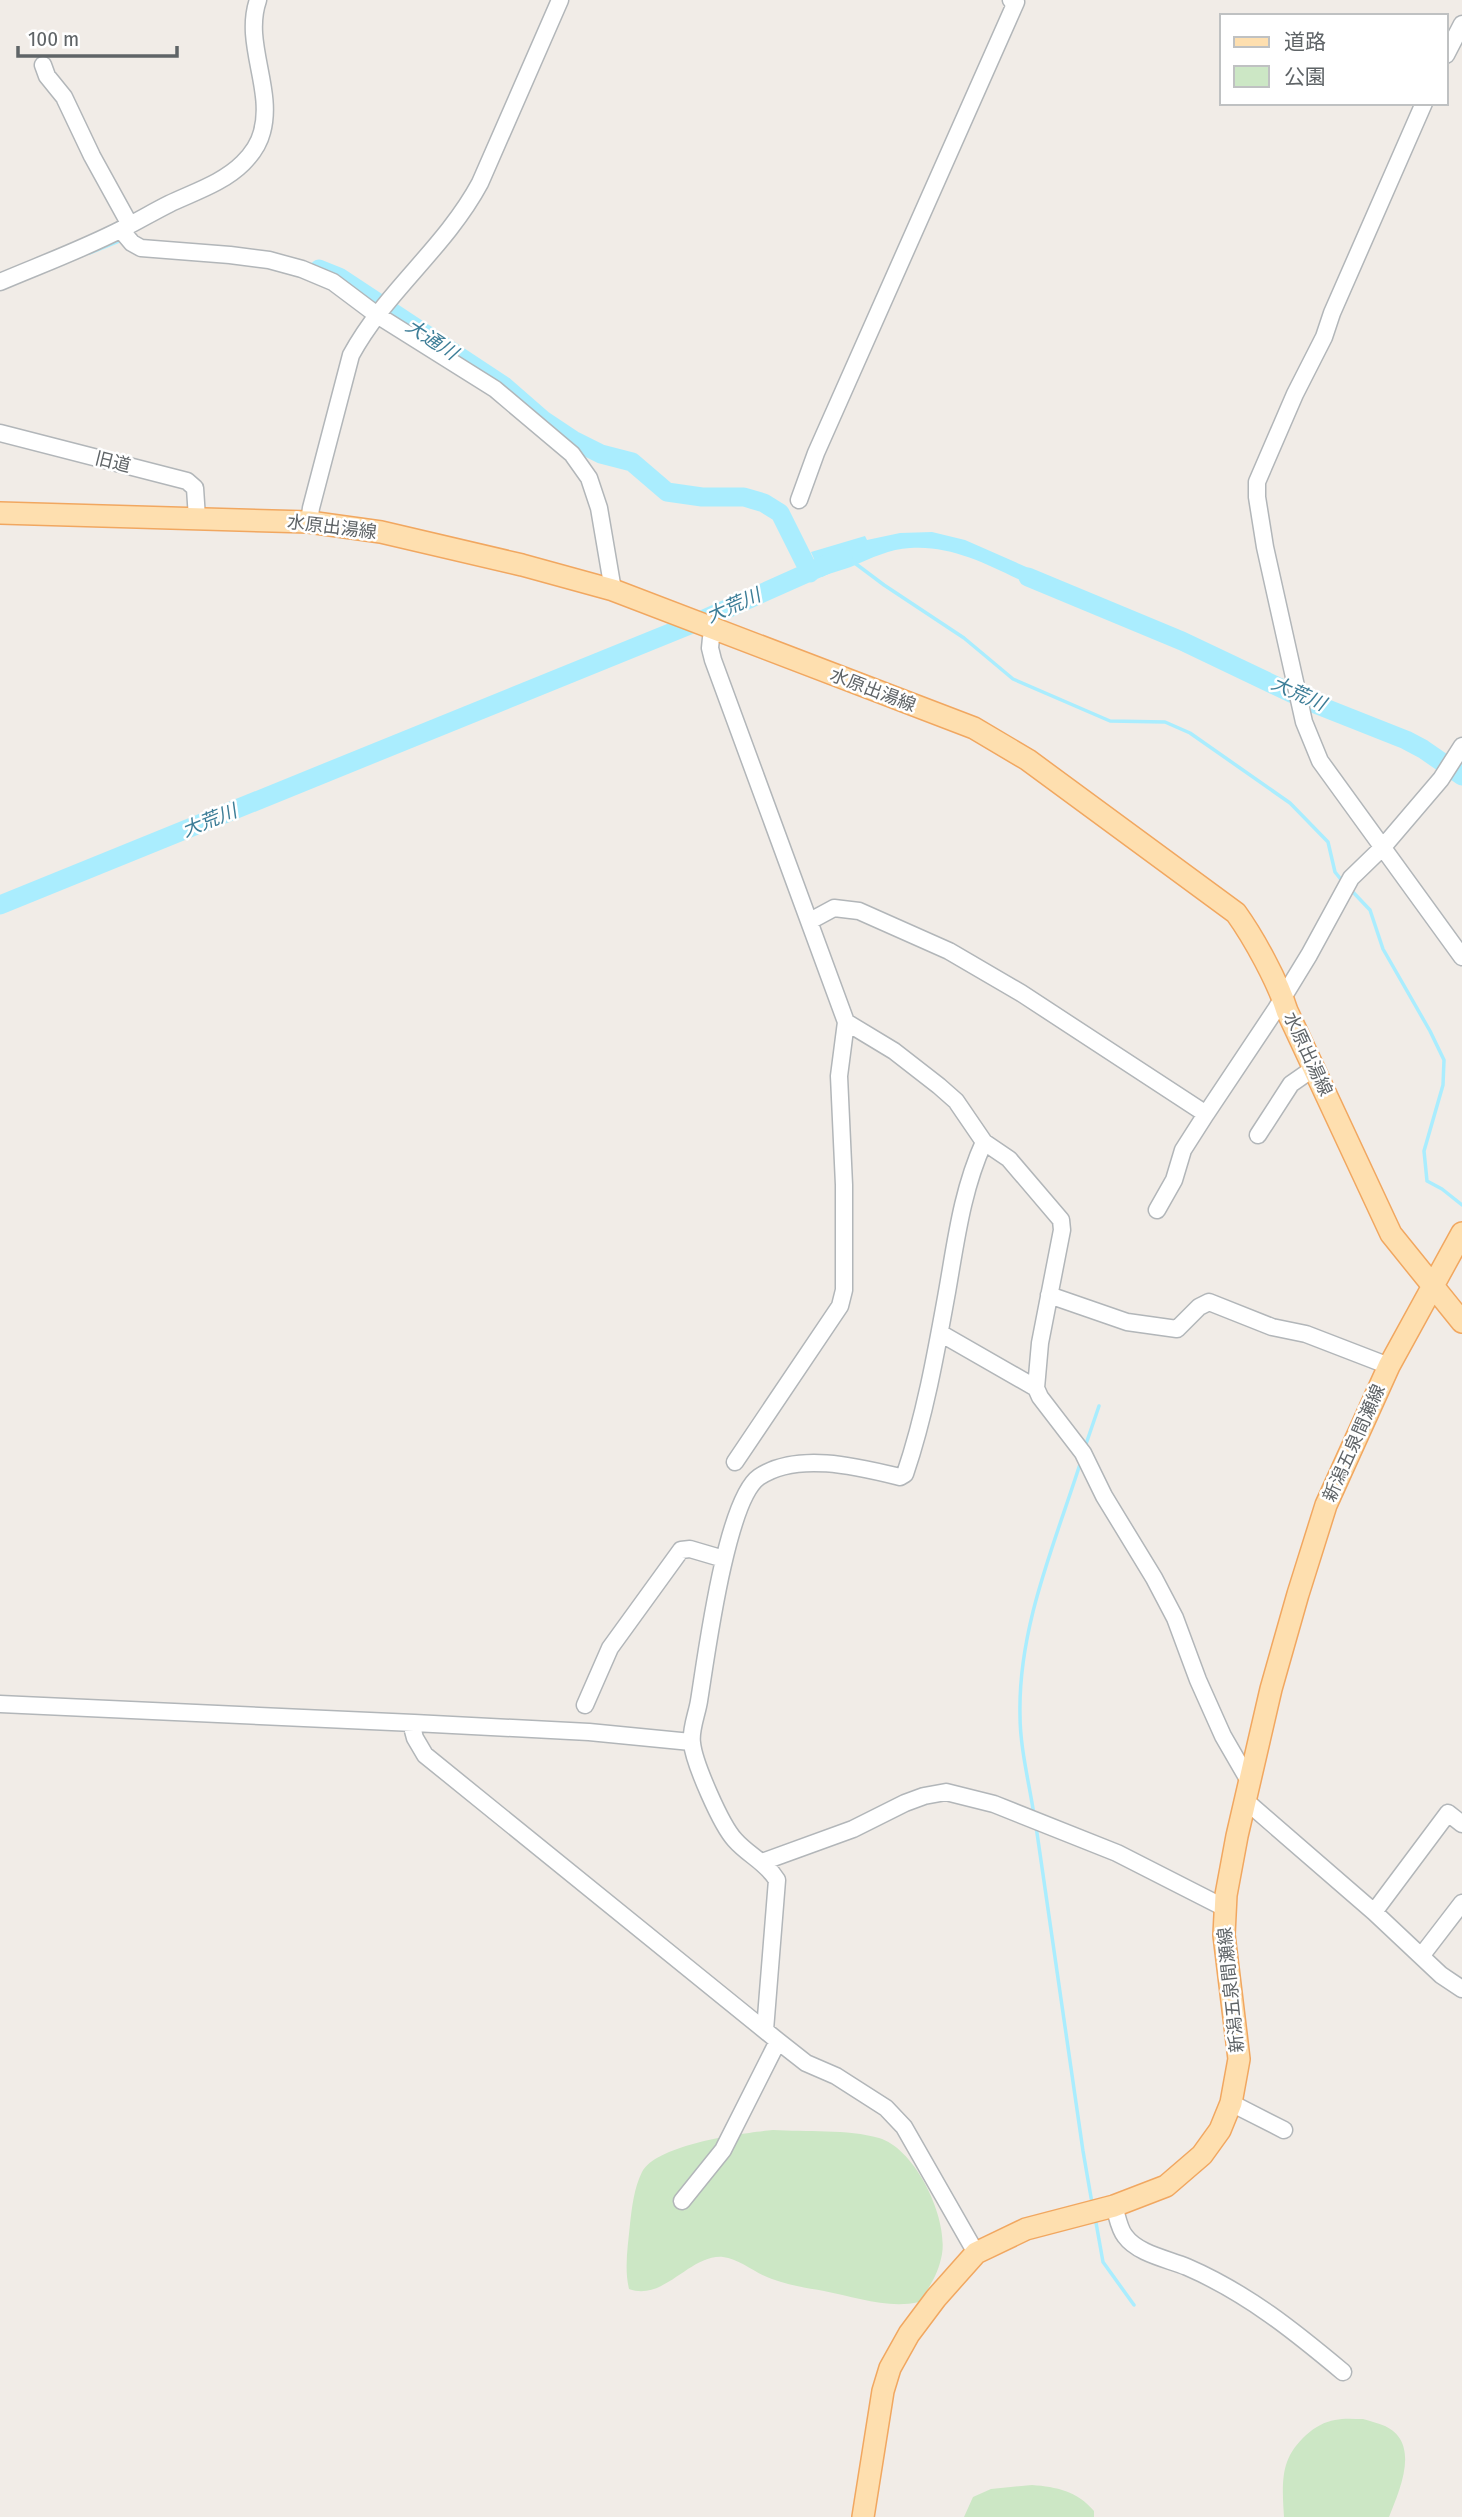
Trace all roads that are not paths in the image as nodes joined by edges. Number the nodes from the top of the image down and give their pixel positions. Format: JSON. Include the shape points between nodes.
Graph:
{"nodes":[{"id":1,"x":560,"y":0,"type":"edge"},
{"id":2,"x":1011,"y":0,"type":"edge"},
{"id":3,"x":254,"y":3,"type":"edge"},
{"id":4,"x":1462,"y":24,"type":"edge"},
{"id":5,"x":1448,"y":51,"type":"edge"},
{"id":6,"x":43,"y":65,"type":"dead end"},
{"id":7,"x":1423,"y":105,"type":"edge"},
{"id":8,"x":126,"y":227,"type":"junction"},
{"id":9,"x":0,"y":282,"type":"edge"},
{"id":10,"x":383,"y":310,"type":"junction"},
{"id":11,"x":0,"y":433,"type":"edge"},
{"id":12,"x":799,"y":500,"type":"dead end"},
{"id":13,"x":0,"y":513,"type":"edge"},
{"id":14,"x":197,"y":518,"type":"junction"},
{"id":15,"x":309,"y":522,"type":"junction"},
{"id":16,"x":613,"y":590,"type":"junction"},
{"id":17,"x":713,"y":630,"type":"junction"},
{"id":18,"x":1461,"y":749,"type":"edge"},
{"id":19,"x":1383,"y":847,"type":"junction"},
{"id":20,"x":810,"y":921,"type":"junction"},
{"id":21,"x":1462,"y":957,"type":"edge"},
{"id":22,"x":1283,"y":997,"type":"junction"},
{"id":23,"x":846,"y":1022,"type":"junction"},
{"id":24,"x":1314,"y":1069,"type":"junction"},
{"id":25,"x":1206,"y":1114,"type":"junction"},
{"id":26,"x":1258,"y":1135,"type":"dead end"},
{"id":27,"x":985,"y":1142,"type":"junction"},
{"id":28,"x":1157,"y":1210,"type":"dead end"},
{"id":29,"x":1462,"y":1233,"type":"edge"},
{"id":30,"x":1433,"y":1287,"type":"junction"},
{"id":31,"x":1049,"y":1295,"type":"junction"},
{"id":32,"x":1462,"y":1322,"type":"edge"},
{"id":33,"x":940,"y":1333,"type":"junction"},
{"id":34,"x":1389,"y":1366,"type":"junction"},
{"id":35,"x":1036,"y":1388,"type":"junction"},
{"id":36,"x":735,"y":1462,"type":"dead end"},
{"id":37,"x":724,"y":1559,"type":"junction"},
{"id":38,"x":0,"y":1704,"type":"edge"},
{"id":39,"x":585,"y":1705,"type":"dead end"},
{"id":40,"x":411,"y":1723,"type":"junction"},
{"id":41,"x":691,"y":1742,"type":"junction"},
{"id":42,"x":1247,"y":1791,"type":"junction"},
{"id":43,"x":1462,"y":1824,"type":"edge"},
{"id":44,"x":762,"y":1862,"type":"junction"},
{"id":45,"x":1462,"y":1903,"type":"edge"},
{"id":46,"x":1224,"y":1908,"type":"junction"},
{"id":47,"x":1374,"y":1912,"type":"junction"},
{"id":48,"x":1422,"y":1955,"type":"junction"},
{"id":49,"x":1462,"y":1989,"type":"edge"},
{"id":50,"x":765,"y":2030,"type":"junction"},
{"id":51,"x":778,"y":2042,"type":"junction"},
{"id":52,"x":1231,"y":2103,"type":"junction"},
{"id":53,"x":1284,"y":2130,"type":"dead end"},
{"id":54,"x":682,"y":2201,"type":"dead end"},
{"id":55,"x":1101,"y":2209,"type":"junction"},
{"id":56,"x":976,"y":2253,"type":"junction"},
{"id":57,"x":1343,"y":2372,"type":"dead end"},
{"id":58,"x":863,"y":2517,"type":"edge"}],
"edges":[{"from":1,"to":10,"type":"street","via":[[467,207]]},
{"from":2,"to":12,"type":"street","via":[[1016,2]]},
{"from":3,"to":8,"type":"street","via":[[265,109],[257,146],[242,164],[211,186]]},
{"from":4,"to":5,"type":"street"},
{"from":6,"to":8,"type":"street","via":[[64,97]]},
{"from":7,"to":19,"type":"street","via":[[1257,482],[1265,547],[1304,722],[1320,761]]},
{"from":8,"to":9,"type":"street"},
{"from":8,"to":10,"type":"street","via":[[132,243],[141,248],[269,260],[333,282]]},
{"from":10,"to":15,"type":"street","via":[[352,355]]},
{"from":10,"to":16,"type":"street","via":[[495,389],[572,454],[595,491]]},
{"from":11,"to":14,"type":"street","name":"旧道","via":[[187,481],[195,488]]},
{"from":13,"to":14,"type":"main road","name":"水原出湯線"},
{"from":14,"to":15,"type":"main road","name":"水原出湯線"},
{"from":15,"to":16,"type":"main road","name":"水原出湯線","via":[[381,532]]},
{"from":16,"to":17,"type":"main road","name":"水原出湯線"},
{"from":17,"to":20,"type":"street","via":[[713,660]]},
{"from":17,"to":22,"type":"main road","name":"水原出湯線","via":[[974,728],[1003,744],[1236,913]]},
{"from":18,"to":19,"type":"street"},
{"from":19,"to":21,"type":"street"},
{"from":19,"to":22,"type":"street","via":[[1346,886]]},
{"from":20,"to":23,"type":"street"},
{"from":20,"to":25,"type":"street","via":[[834,908],[850,909],[949,951]]},
{"from":22,"to":24,"type":"main road","name":"水原出湯線"},
{"from":22,"to":25,"type":"street"},
{"from":23,"to":27,"type":"street","via":[[939,1086],[956,1101]]},
{"from":23,"to":36,"type":"street","via":[[839,1076],[844,1185],[840,1307]]},
{"from":24,"to":26,"type":"street","via":[[1291,1084]]},
{"from":24,"to":30,"type":"main road","name":"水原出湯線","via":[[1391,1234]]},
{"from":25,"to":28,"type":"street"},
{"from":27,"to":31,"type":"street","via":[[1009,1159],[1061,1220]]},
{"from":27,"to":33,"type":"street","via":[[971,1171],[960,1217]]},
{"from":29,"to":30,"type":"main road","name":"新潟五泉間瀬線"},
{"from":30,"to":32,"type":"main road","name":"水原出湯線"},
{"from":30,"to":34,"type":"main road","name":"新潟五泉間瀬線"},
{"from":31,"to":34,"type":"street","via":[[1127,1322],[1177,1329],[1209,1301]]},
{"from":31,"to":35,"type":"street"},
{"from":33,"to":35,"type":"street"},
{"from":33,"to":37,"type":"street","via":[[905,1474],[808,1464],[758,1478],[740,1509]]},
{"from":34,"to":42,"type":"main road","name":"新潟五泉間瀬線","via":[[1326,1505],[1291,1618]]},
{"from":35,"to":42,"type":"street","via":[[1084,1455],[1175,1618]]},
{"from":37,"to":39,"type":"street","via":[[681,1550],[610,1648]]},
{"from":37,"to":41,"type":"street"},
{"from":38,"to":40,"type":"street"},
{"from":40,"to":41,"type":"street"},
{"from":40,"to":50,"type":"street","via":[[425,1755]]},
{"from":41,"to":44,"type":"street","via":[[729,1833]]},
{"from":42,"to":46,"type":"main road","name":"新潟五泉間瀬線"},
{"from":42,"to":47,"type":"street"},
{"from":43,"to":47,"type":"street","via":[[1448,1813]]},
{"from":44,"to":46,"type":"street","via":[[853,1829],[914,1800],[946,1792],[994,1804],[1116,1853]]},
{"from":44,"to":50,"type":"street","via":[[777,1880]]},
{"from":45,"to":48,"type":"street"},
{"from":46,"to":52,"type":"main road","name":"新潟五泉間瀬線","via":[[1238,2059]]},
{"from":47,"to":48,"type":"street"},
{"from":48,"to":49,"type":"street"},
{"from":50,"to":51,"type":"street"},
{"from":51,"to":54,"type":"street","via":[[723,2150]]},
{"from":51,"to":56,"type":"street","via":[[886,2108],[904,2127]]},
{"from":52,"to":53,"type":"street"},
{"from":52,"to":55,"type":"main road","name":"新潟五泉間瀬線","via":[[1220,2130],[1202,2155],[1166,2186]]},
{"from":55,"to":56,"type":"main road","name":"新潟五泉間瀬線","via":[[1026,2230]]},
{"from":55,"to":57,"type":"street","via":[[1139,2247],[1187,2267],[1278,2318]]},
{"from":56,"to":58,"type":"main road","name":"新潟五泉間瀬線","via":[[929,2307],[890,2368]]}]}
